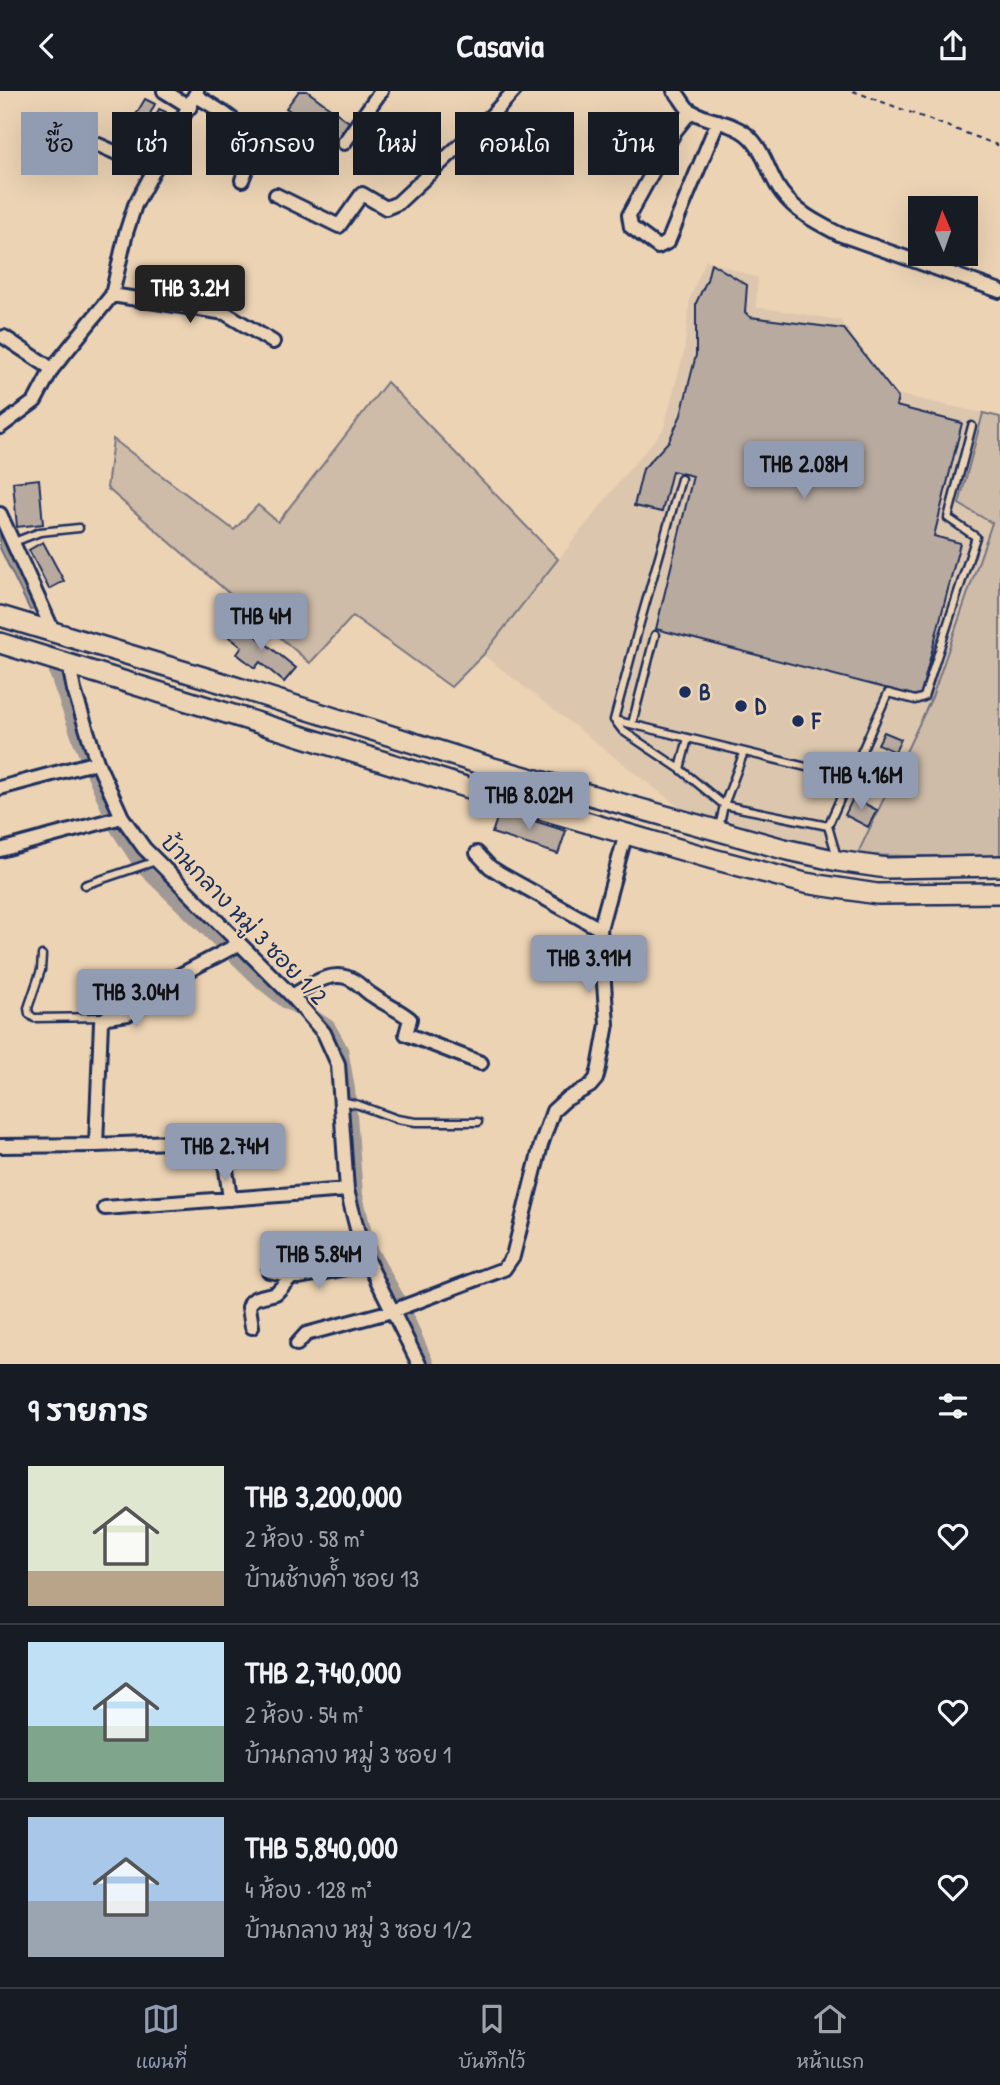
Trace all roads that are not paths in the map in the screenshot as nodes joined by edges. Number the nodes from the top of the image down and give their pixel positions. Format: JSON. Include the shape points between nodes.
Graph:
{"nodes":[{"id":1,"x":164,"y":91,"type":"edge"},
{"id":2,"x":381,"y":91,"type":"edge"},
{"id":3,"x":514,"y":91,"type":"edge"},
{"id":4,"x":674,"y":91,"type":"edge"},
{"id":5,"x":194,"y":98,"type":"edge"},
{"id":6,"x":691,"y":111,"type":"junction"},
{"id":7,"x":718,"y":121,"type":"junction"},
{"id":8,"x":344,"y":143,"type":"dead end"},
{"id":9,"x":150,"y":175,"type":"edge"},
{"id":10,"x":242,"y":180,"type":"dead end"},
{"id":11,"x":276,"y":195,"type":"dead end"},
{"id":12,"x":1000,"y":291,"type":"edge"},
{"id":13,"x":112,"y":295,"type":"junction"},
{"id":14,"x":4,"y":338,"type":"dead end"},
{"id":15,"x":273,"y":342,"type":"dead end"},
{"id":16,"x":52,"y":369,"type":"junction"},
{"id":17,"x":972,"y":426,"type":"dead end"},
{"id":18,"x":0,"y":427,"type":"edge"},
{"id":19,"x":681,"y":479,"type":"dead end"},
{"id":20,"x":0,"y":514,"type":"edge"},
{"id":21,"x":79,"y":528,"type":"dead end"},
{"id":22,"x":14,"y":542,"type":"junction"},
{"id":23,"x":0,"y":616,"type":"edge"},
{"id":24,"x":53,"y":631,"type":"junction"},
{"id":25,"x":655,"y":635,"type":"dead end"},
{"id":26,"x":0,"y":643,"type":"edge"},
{"id":27,"x":72,"y":665,"type":"junction"},
{"id":28,"x":614,"y":720,"type":"junction"},
{"id":29,"x":632,"y":724,"type":"junction"},
{"id":30,"x":688,"y":738,"type":"junction"},
{"id":31,"x":744,"y":752,"type":"junction"},
{"id":32,"x":97,"y":762,"type":"junction"},
{"id":33,"x":680,"y":769,"type":"junction"},
{"id":34,"x":851,"y":778,"type":"junction"},
{"id":35,"x":0,"y":788,"type":"edge"},
{"id":36,"x":724,"y":805,"type":"junction"},
{"id":37,"x":122,"y":817,"type":"junction"},
{"id":38,"x":828,"y":826,"type":"junction"},
{"id":39,"x":718,"y":831,"type":"junction"},
{"id":40,"x":626,"y":833,"type":"junction"},
{"id":41,"x":0,"y":850,"type":"edge"},
{"id":42,"x":477,"y":853,"type":"dead end"},
{"id":43,"x":157,"y":861,"type":"junction"},
{"id":44,"x":838,"y":861,"type":"junction"},
{"id":45,"x":1000,"y":866,"type":"edge"},
{"id":46,"x":85,"y":885,"type":"dead end"},
{"id":47,"x":1000,"y":893,"type":"edge"},
{"id":48,"x":600,"y":929,"type":"junction"},
{"id":49,"x":239,"y":944,"type":"junction"},
{"id":50,"x":42,"y":955,"type":"dead end"},
{"id":51,"x":292,"y":996,"type":"junction"},
{"id":52,"x":107,"y":1017,"type":"junction"},
{"id":53,"x":481,"y":1063,"type":"dead end"},
{"id":54,"x":344,"y":1102,"type":"junction"},
{"id":55,"x":478,"y":1122,"type":"dead end"},
{"id":56,"x":96,"y":1145,"type":"junction"},
{"id":57,"x":0,"y":1146,"type":"edge"},
{"id":58,"x":347,"y":1189,"type":"junction"},
{"id":59,"x":230,"y":1199,"type":"junction"},
{"id":60,"x":105,"y":1208,"type":"dead end"},
{"id":61,"x":369,"y":1264,"type":"junction"},
{"id":62,"x":269,"y":1271,"type":"dead end"},
{"id":63,"x":291,"y":1277,"type":"junction"},
{"id":64,"x":392,"y":1311,"type":"junction"},
{"id":65,"x":252,"y":1327,"type":"dead end"},
{"id":66,"x":297,"y":1344,"type":"dead end"},
{"id":67,"x":419,"y":1364,"type":"edge"}],
"edges":[{"from":1,"to":5,"type":"street"},
{"from":2,"to":8,"type":"street"},
{"from":3,"to":11,"type":"street","via":[[398,203],[386,208],[362,194],[339,226]]},
{"from":4,"to":6,"type":"street"},
{"from":5,"to":10,"type":"street","via":[[239,124],[250,139],[252,153]]},
{"from":6,"to":7,"type":"street"},
{"from":6,"to":7,"type":"street","via":[[675,131],[629,215],[631,227],[658,247],[668,242]]},
{"from":7,"to":12,"type":"street","via":[[753,141],[781,192],[816,222]]},
{"from":9,"to":13,"type":"street","via":[[126,233]]},
{"from":13,"to":15,"type":"street","via":[[225,313]]},
{"from":13,"to":16,"type":"street"},
{"from":14,"to":16,"type":"street"},
{"from":16,"to":18,"type":"street","via":[[35,401]]},
{"from":17,"to":34,"type":"lane","via":[[948,518],[976,537],[924,697],[915,700],[888,693]]},
{"from":19,"to":28,"type":"lane"},
{"from":20,"to":22,"type":"street"},
{"from":21,"to":22,"type":"lane","via":[[40,532]]},
{"from":22,"to":24,"type":"street"},
{"from":23,"to":24,"type":"main road"},
{"from":24,"to":39,"type":"main road","via":[[493,768]]},
{"from":25,"to":29,"type":"lane"},
{"from":26,"to":27,"type":"main road"},
{"from":27,"to":32,"type":"street","name":"บ้านกลาง หมู่ 3 ซอย 1/2","via":[[74,690]]},
{"from":27,"to":40,"type":"main road"},
{"from":28,"to":29,"type":"lane"},
{"from":28,"to":33,"type":"lane"},
{"from":29,"to":30,"type":"lane"},
{"from":30,"to":31,"type":"lane"},
{"from":30,"to":33,"type":"lane"},
{"from":31,"to":34,"type":"lane"},
{"from":31,"to":36,"type":"lane"},
{"from":32,"to":35,"type":"street"},
{"from":32,"to":37,"type":"street","name":"บ้านกลาง หมู่ 3 ซอย 1/2"},
{"from":33,"to":36,"type":"lane"},
{"from":34,"to":38,"type":"lane"},
{"from":36,"to":38,"type":"lane"},
{"from":36,"to":39,"type":"lane"},
{"from":37,"to":41,"type":"street"},
{"from":37,"to":43,"type":"street","name":"บ้านกลาง หมู่ 3 ซอย 1/2"},
{"from":38,"to":44,"type":"lane"},
{"from":39,"to":44,"type":"main road"},
{"from":40,"to":47,"type":"main road","via":[[805,883],[877,894]]},
{"from":40,"to":48,"type":"street"},
{"from":42,"to":48,"type":"street","via":[[490,867]]},
{"from":43,"to":46,"type":"lane"},
{"from":43,"to":49,"type":"street","name":"บ้านกลาง หมู่ 3 ซอย 1/2"},
{"from":44,"to":45,"type":"main road","via":[[886,868]]},
{"from":48,"to":64,"type":"street","via":[[607,1024],[599,1068],[590,1086],[553,1111],[513,1256],[504,1269]]},
{"from":49,"to":51,"type":"street","name":"บ้านกลาง หมู่ 3 ซอย 1/2"},
{"from":49,"to":52,"type":"street","via":[[138,997],[128,1014]]},
{"from":50,"to":52,"type":"lane","via":[[29,1014],[34,1018]]},
{"from":51,"to":53,"type":"street","via":[[327,977],[344,976],[410,1019],[406,1034]]},
{"from":51,"to":54,"type":"street","name":"บ้านกลาง หมู่ 3 ซอย 1/2","via":[[324,1033],[338,1064]]},
{"from":52,"to":56,"type":"street","via":[[100,1029]]},
{"from":54,"to":55,"type":"lane","via":[[416,1122]]},
{"from":54,"to":58,"type":"street","name":"บ้านกลาง หมู่ 3 ซอย 1/2"},
{"from":56,"to":57,"type":"street"},
{"from":56,"to":59,"type":"street","via":[[222,1140]]},
{"from":58,"to":59,"type":"street"},
{"from":58,"to":61,"type":"street","name":"บ้านกลาง หมู่ 3 ซอย 1/2"},
{"from":59,"to":60,"type":"street"},
{"from":61,"to":63,"type":"street"},
{"from":61,"to":64,"type":"street","name":"บ้านกลาง หมู่ 3 ซอย 1/2"},
{"from":62,"to":63,"type":"street"},
{"from":63,"to":65,"type":"street","via":[[276,1293],[251,1302]]},
{"from":64,"to":66,"type":"street","via":[[306,1334]]},
{"from":64,"to":67,"type":"street","name":"บ้านกลาง หมู่ 3 ซอย 1/2"}]}
